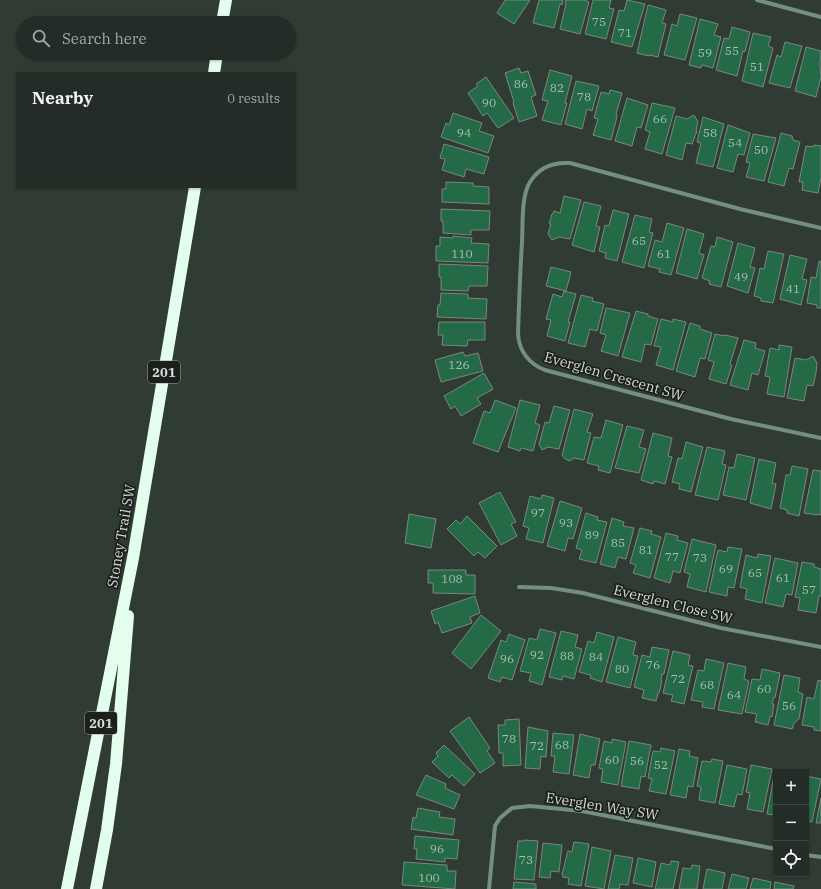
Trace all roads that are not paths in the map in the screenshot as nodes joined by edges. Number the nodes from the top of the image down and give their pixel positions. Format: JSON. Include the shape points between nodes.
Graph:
{"nodes":[{"id":1,"x":226,"y":0,"type":"edge"},
{"id":2,"x":757,"y":0,"type":"edge"},
{"id":3,"x":223,"y":16,"type":"edge"},
{"id":4,"x":821,"y":17,"type":"edge"},
{"id":5,"x":216,"y":60,"type":"edge"},
{"id":6,"x":214,"y":72,"type":"edge"},
{"id":7,"x":195,"y":188,"type":"edge"},
{"id":8,"x":821,"y":228,"type":"edge"},
{"id":9,"x":821,"y":438,"type":"edge"},
{"id":10,"x":133,"y":558,"type":"junction"},
{"id":11,"x":519,"y":587,"type":"dead end"},
{"id":12,"x":821,"y":647,"type":"edge"},
{"id":13,"x":773,"y":848,"type":"edge"},
{"id":14,"x":809,"y":856,"type":"edge"},
{"id":15,"x":821,"y":858,"type":"edge"},
{"id":16,"x":67,"y":889,"type":"edge"},
{"id":17,"x":96,"y":889,"type":"edge"},
{"id":18,"x":488,"y":889,"type":"edge"}],
"edges":[{"from":1,"to":3,"type":"highway"},
{"from":2,"to":4,"type":"street"},
{"from":5,"to":6,"type":"highway"},
{"from":7,"to":10,"type":"highway","name":"Stoney Trail SW","number":"201"},
{"from":8,"to":9,"type":"street","name":"Everglen Crescent SW","via":[[570,164],[559,162],[548,165],[530,182],[525,194],[518,334],[522,351],[538,368],[731,420]]},
{"from":10,"to":16,"type":"highway","name":"Stoney Trail SW","number":"201"},
{"from":10,"to":17,"type":"highway","via":[[116,764]]},
{"from":11,"to":12,"type":"street","name":"Everglen Close SW","via":[[583,593],[721,628]]},
{"from":13,"to":18,"type":"street","name":"Everglen Way SW","via":[[582,811],[521,806],[505,813],[495,826]]},
{"from":14,"to":15,"type":"street"}]}
